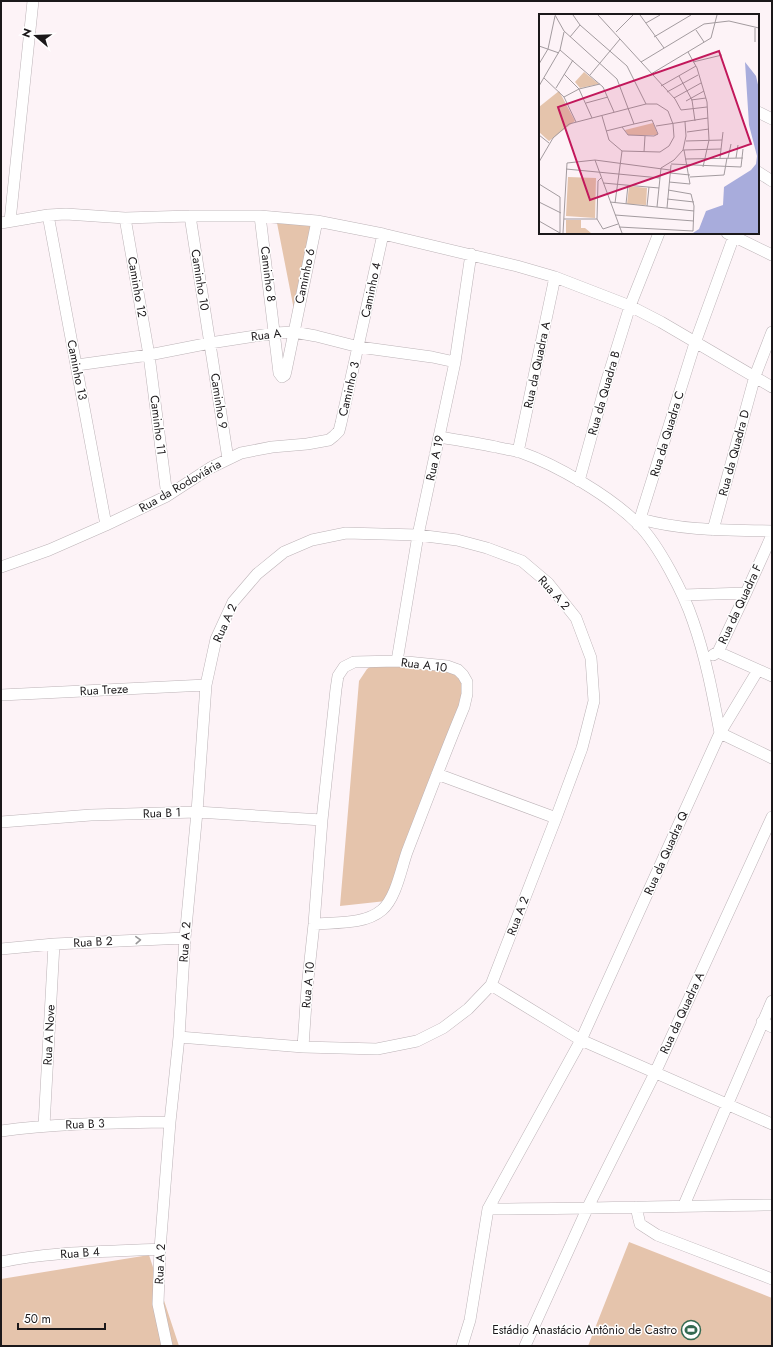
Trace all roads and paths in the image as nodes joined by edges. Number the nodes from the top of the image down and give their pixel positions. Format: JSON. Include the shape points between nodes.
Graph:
{"nodes":[{"id":1,"x":34,"y":1,"type":"edge"},
{"id":2,"x":759,"y":112,"type":"edge"},
{"id":3,"x":772,"y":119,"type":"edge"},
{"id":4,"x":759,"y":173,"type":"edge"},
{"id":5,"x":772,"y":181,"type":"edge"},
{"id":6,"x":48,"y":215,"type":"junction"},
{"id":7,"x":190,"y":216,"type":"junction"},
{"id":8,"x":260,"y":216,"type":"junction"},
{"id":9,"x":125,"y":218,"type":"junction"},
{"id":10,"x":317,"y":221,"type":"junction"},
{"id":11,"x":6,"y":222,"type":"edge"},
{"id":12,"x":383,"y":234,"type":"junction"},
{"id":13,"x":659,"y":234,"type":"edge"},
{"id":14,"x":730,"y":235,"type":"edge"},
{"id":15,"x":472,"y":254,"type":"junction"},
{"id":16,"x":772,"y":255,"type":"edge"},
{"id":17,"x":555,"y":277,"type":"junction"},
{"id":18,"x":630,"y":306,"type":"junction"},
{"id":19,"x":294,"y":332,"type":"junction"},
{"id":20,"x":772,"y":332,"type":"edge"},
{"id":21,"x":275,"y":333,"type":"junction"},
{"id":22,"x":210,"y":343,"type":"junction"},
{"id":23,"x":695,"y":343,"type":"junction"},
{"id":24,"x":359,"y":347,"type":"junction"},
{"id":25,"x":149,"y":355,"type":"junction"},
{"id":26,"x":455,"y":362,"type":"junction"},
{"id":27,"x":76,"y":366,"type":"junction"},
{"id":28,"x":755,"y":376,"type":"junction"},
{"id":29,"x":282,"y":377,"type":"joint"},
{"id":30,"x":772,"y":387,"type":"edge"},
{"id":31,"x":338,"y":430,"type":"joint"},
{"id":32,"x":439,"y":437,"type":"junction"},
{"id":33,"x":518,"y":452,"type":"junction"},
{"id":34,"x":228,"y":459,"type":"junction"},
{"id":35,"x":579,"y":481,"type":"junction"},
{"id":36,"x":167,"y":496,"type":"junction"},
{"id":37,"x":640,"y":522,"type":"junction"},
{"id":38,"x":106,"y":525,"type":"junction"},
{"id":39,"x":713,"y":530,"type":"junction"},
{"id":40,"x":772,"y":531,"type":"edge"},
{"id":41,"x":418,"y":535,"type":"junction"},
{"id":42,"x":772,"y":535,"type":"edge"},
{"id":43,"x":1,"y":567,"type":"edge"},
{"id":44,"x":746,"y":593,"type":"junction"},
{"id":45,"x":682,"y":595,"type":"junction"},
{"id":46,"x":718,"y":652,"type":"junction"},
{"id":47,"x":398,"y":661,"type":"junction"},
{"id":48,"x":706,"y":661,"type":"junction"},
{"id":49,"x":758,"y":670,"type":"junction"},
{"id":50,"x":772,"y":676,"type":"edge"},
{"id":51,"x":206,"y":685,"type":"junction"},
{"id":52,"x":1,"y":695,"type":"edge"},
{"id":53,"x":720,"y":733,"type":"junction"},
{"id":54,"x":772,"y":758,"type":"edge"},
{"id":55,"x":437,"y":774,"type":"junction"},
{"id":56,"x":197,"y":812,"type":"junction"},
{"id":57,"x":772,"y":816,"type":"edge"},
{"id":58,"x":556,"y":818,"type":"junction"},
{"id":59,"x":322,"y":820,"type":"junction"},
{"id":60,"x":1,"y":822,"type":"edge"},
{"id":61,"x":314,"y":924,"type":"junction"},
{"id":62,"x":184,"y":938,"type":"junction"},
{"id":63,"x":54,"y":944,"type":"junction"},
{"id":64,"x":1,"y":949,"type":"edge"},
{"id":65,"x":491,"y":984,"type":"junction"},
{"id":66,"x":772,"y":1001,"type":"edge"},
{"id":67,"x":767,"y":1025,"type":"edge"},
{"id":68,"x":179,"y":1037,"type":"junction"},
{"id":69,"x":581,"y":1040,"type":"junction"},
{"id":70,"x":303,"y":1047,"type":"junction"},
{"id":71,"x":655,"y":1073,"type":"junction"},
{"id":72,"x":728,"y":1104,"type":"junction"},
{"id":73,"x":170,"y":1122,"type":"junction"},
{"id":74,"x":772,"y":1124,"type":"edge"},
{"id":75,"x":44,"y":1126,"type":"junction"},
{"id":76,"x":1,"y":1131,"type":"edge"},
{"id":77,"x":772,"y":1205,"type":"edge"},
{"id":78,"x":684,"y":1206,"type":"junction"},
{"id":79,"x":588,"y":1207,"type":"junction"},
{"id":80,"x":636,"y":1207,"type":"junction"},
{"id":81,"x":488,"y":1209,"type":"junction"},
{"id":82,"x":160,"y":1249,"type":"junction"},
{"id":83,"x":1,"y":1262,"type":"edge"},
{"id":84,"x":772,"y":1278,"type":"edge"},
{"id":85,"x":167,"y":1346,"type":"edge"},
{"id":86,"x":462,"y":1346,"type":"edge"},
{"id":87,"x":525,"y":1346,"type":"edge"}],
"edges":[{"from":1,"to":11,"type":"street"},
{"from":2,"to":3,"type":"street"},
{"from":4,"to":5,"type":"street"},
{"from":6,"to":9,"type":"street","via":[[82,214]]},
{"from":6,"to":11,"type":"street"},
{"from":6,"to":27,"type":"street","name":"Caminho 13"},
{"from":7,"to":8,"type":"street"},
{"from":7,"to":9,"type":"street"},
{"from":7,"to":22,"type":"street","name":"Caminho 10"},
{"from":8,"to":10,"type":"street"},
{"from":8,"to":21,"type":"street","name":"Caminho 8"},
{"from":9,"to":25,"type":"street","name":"Caminho 12"},
{"from":10,"to":12,"type":"street"},
{"from":10,"to":19,"type":"street","name":"Caminho 6"},
{"from":12,"to":15,"type":"street"},
{"from":12,"to":24,"type":"street","name":"Caminho 4"},
{"from":13,"to":18,"type":"street","name":"Rua da Quadra B"},
{"from":14,"to":16,"type":"street"},
{"from":14,"to":23,"type":"street","name":"Rua da Quadra C"},
{"from":15,"to":17,"type":"street"},
{"from":15,"to":26,"type":"street","name":"Rua A 19"},
{"from":17,"to":18,"type":"street"},
{"from":17,"to":33,"type":"street","name":"Rua da Quadra A"},
{"from":18,"to":23,"type":"street"},
{"from":18,"to":35,"type":"street","name":"Rua da Quadra B"},
{"from":19,"to":21,"type":"street","name":"Rua A"},
{"from":19,"to":24,"type":"street","name":"Rua A"},
{"from":19,"to":29,"type":"street","name":"Caminho 6","via":[[286,371]]},
{"from":20,"to":28,"type":"street","name":"Rua da Quadra D"},
{"from":21,"to":22,"type":"street","name":"Rua A"},
{"from":21,"to":29,"type":"street","name":"Caminho 8","via":[[279,373]]},
{"from":22,"to":25,"type":"street","name":"Rua A"},
{"from":22,"to":34,"type":"street","name":"Caminho 9"},
{"from":23,"to":28,"type":"street"},
{"from":23,"to":37,"type":"street","name":"Rua da Quadra C"},
{"from":24,"to":26,"type":"street","name":"Rua A"},
{"from":24,"to":31,"type":"street","name":"Caminho 3"},
{"from":25,"to":27,"type":"street","name":"Rua A"},
{"from":25,"to":36,"type":"street","name":"Caminho 11"},
{"from":26,"to":32,"type":"street","name":"Rua A 19"},
{"from":27,"to":38,"type":"street","name":"Caminho 13"},
{"from":28,"to":30,"type":"street"},
{"from":28,"to":39,"type":"street","name":"Rua da Quadra D"},
{"from":31,"to":34,"type":"street","name":"Rua da Rodoviária","via":[[334,436],[319,442],[255,449]]},
{"from":32,"to":33,"type":"street"},
{"from":32,"to":41,"type":"street","name":"Rua A 19"},
{"from":33,"to":35,"type":"street","via":[[546,463]]},
{"from":34,"to":36,"type":"street","name":"Rua da Rodoviária"},
{"from":35,"to":37,"type":"street"},
{"from":36,"to":38,"type":"street","name":"Rua da Rodoviária"},
{"from":37,"to":39,"type":"street"},
{"from":37,"to":45,"type":"street"},
{"from":38,"to":43,"type":"street","name":"Rua da Rodoviária","via":[[49,550]]},
{"from":39,"to":40,"type":"street"},
{"from":41,"to":47,"type":"street","name":"Rua A 19"},
{"from":41,"to":51,"type":"street","name":"Rua A 2","via":[[346,533],[312,540],[284,552],[257,574],[233,602],[216,639]]},
{"from":41,"to":58,"type":"street","name":"Rua A 2","via":[[457,540],[487,548],[522,562],[548,583],[576,618],[591,658],[594,701],[582,748]]},
{"from":42,"to":44,"type":"street","name":"Rua da Quadra F"},
{"from":44,"to":45,"type":"street"},
{"from":44,"to":46,"type":"street","name":"Rua da Quadra F"},
{"from":45,"to":48,"type":"street"},
{"from":46,"to":48,"type":"street"},
{"from":46,"to":49,"type":"street"},
{"from":47,"to":55,"type":"street","name":"Rua A 10","via":[[447,666],[458,670],[467,682],[464,707]]},
{"from":47,"to":59,"type":"street","name":"Rua A 10","via":[[354,662],[344,667],[338,676]]},
{"from":48,"to":53,"type":"street"},
{"from":49,"to":50,"type":"street"},
{"from":49,"to":53,"type":"street","name":"Rua da Quadra Q"},
{"from":51,"to":52,"type":"street","name":"Rua Treze"},
{"from":51,"to":56,"type":"street","name":"Rua A 2"},
{"from":53,"to":54,"type":"street"},
{"from":53,"to":69,"type":"street","name":"Rua da Quadra Q"},
{"from":55,"to":58,"type":"street"},
{"from":55,"to":61,"type":"street","name":"Rua A 10","via":[[392,896],[383,909],[371,918]]},
{"from":56,"to":59,"type":"street","name":"Rua B 1"},
{"from":56,"to":60,"type":"street","name":"Rua B 1","via":[[91,815]]},
{"from":56,"to":62,"type":"street","name":"Rua A 2"},
{"from":57,"to":71,"type":"street","name":"Rua da Quadra A"},
{"from":58,"to":65,"type":"street","name":"Rua A 2"},
{"from":59,"to":61,"type":"street","name":"Rua A 10"},
{"from":61,"to":70,"type":"street","name":"Rua A 10"},
{"from":63,"to":62,"type":"street","name":"Rua B 2","one_way":true},
{"from":62,"to":68,"type":"street","name":"Rua A 2"},
{"from":63,"to":64,"type":"street","name":"Rua B 2"},
{"from":63,"to":75,"type":"street","name":"Rua A Nove"},
{"from":65,"to":69,"type":"street"},
{"from":65,"to":70,"type":"street","name":"Rua A 2","via":[[468,1009],[443,1028],[417,1041],[377,1049]]},
{"from":66,"to":67,"type":"street"},
{"from":67,"to":72,"type":"street"},
{"from":68,"to":70,"type":"street","name":"Rua A 2"},
{"from":68,"to":73,"type":"street","name":"Rua A 2"},
{"from":69,"to":71,"type":"street"},
{"from":69,"to":81,"type":"street","name":"Rua da Quadra Q"},
{"from":71,"to":72,"type":"street"},
{"from":71,"to":79,"type":"street","name":"Rua da Quadra A"},
{"from":72,"to":74,"type":"street"},
{"from":72,"to":78,"type":"street"},
{"from":73,"to":75,"type":"street","name":"Rua B 3"},
{"from":73,"to":82,"type":"street","name":"Rua A 2"},
{"from":75,"to":76,"type":"street","name":"Rua B 3"},
{"from":77,"to":78,"type":"street"},
{"from":78,"to":80,"type":"street"},
{"from":79,"to":80,"type":"street"},
{"from":79,"to":81,"type":"street"},
{"from":79,"to":87,"type":"street","name":"Rua da Quadra A"},
{"from":80,"to":84,"type":"street","via":[[640,1224],[657,1235]]},
{"from":81,"to":86,"type":"street","name":"Rua da Quadra Q","via":[[470,1320]]},
{"from":82,"to":83,"type":"street","name":"Rua B 4","via":[[68,1254]]},
{"from":82,"to":85,"type":"street","name":"Rua A 2","via":[[158,1304]]}]}
